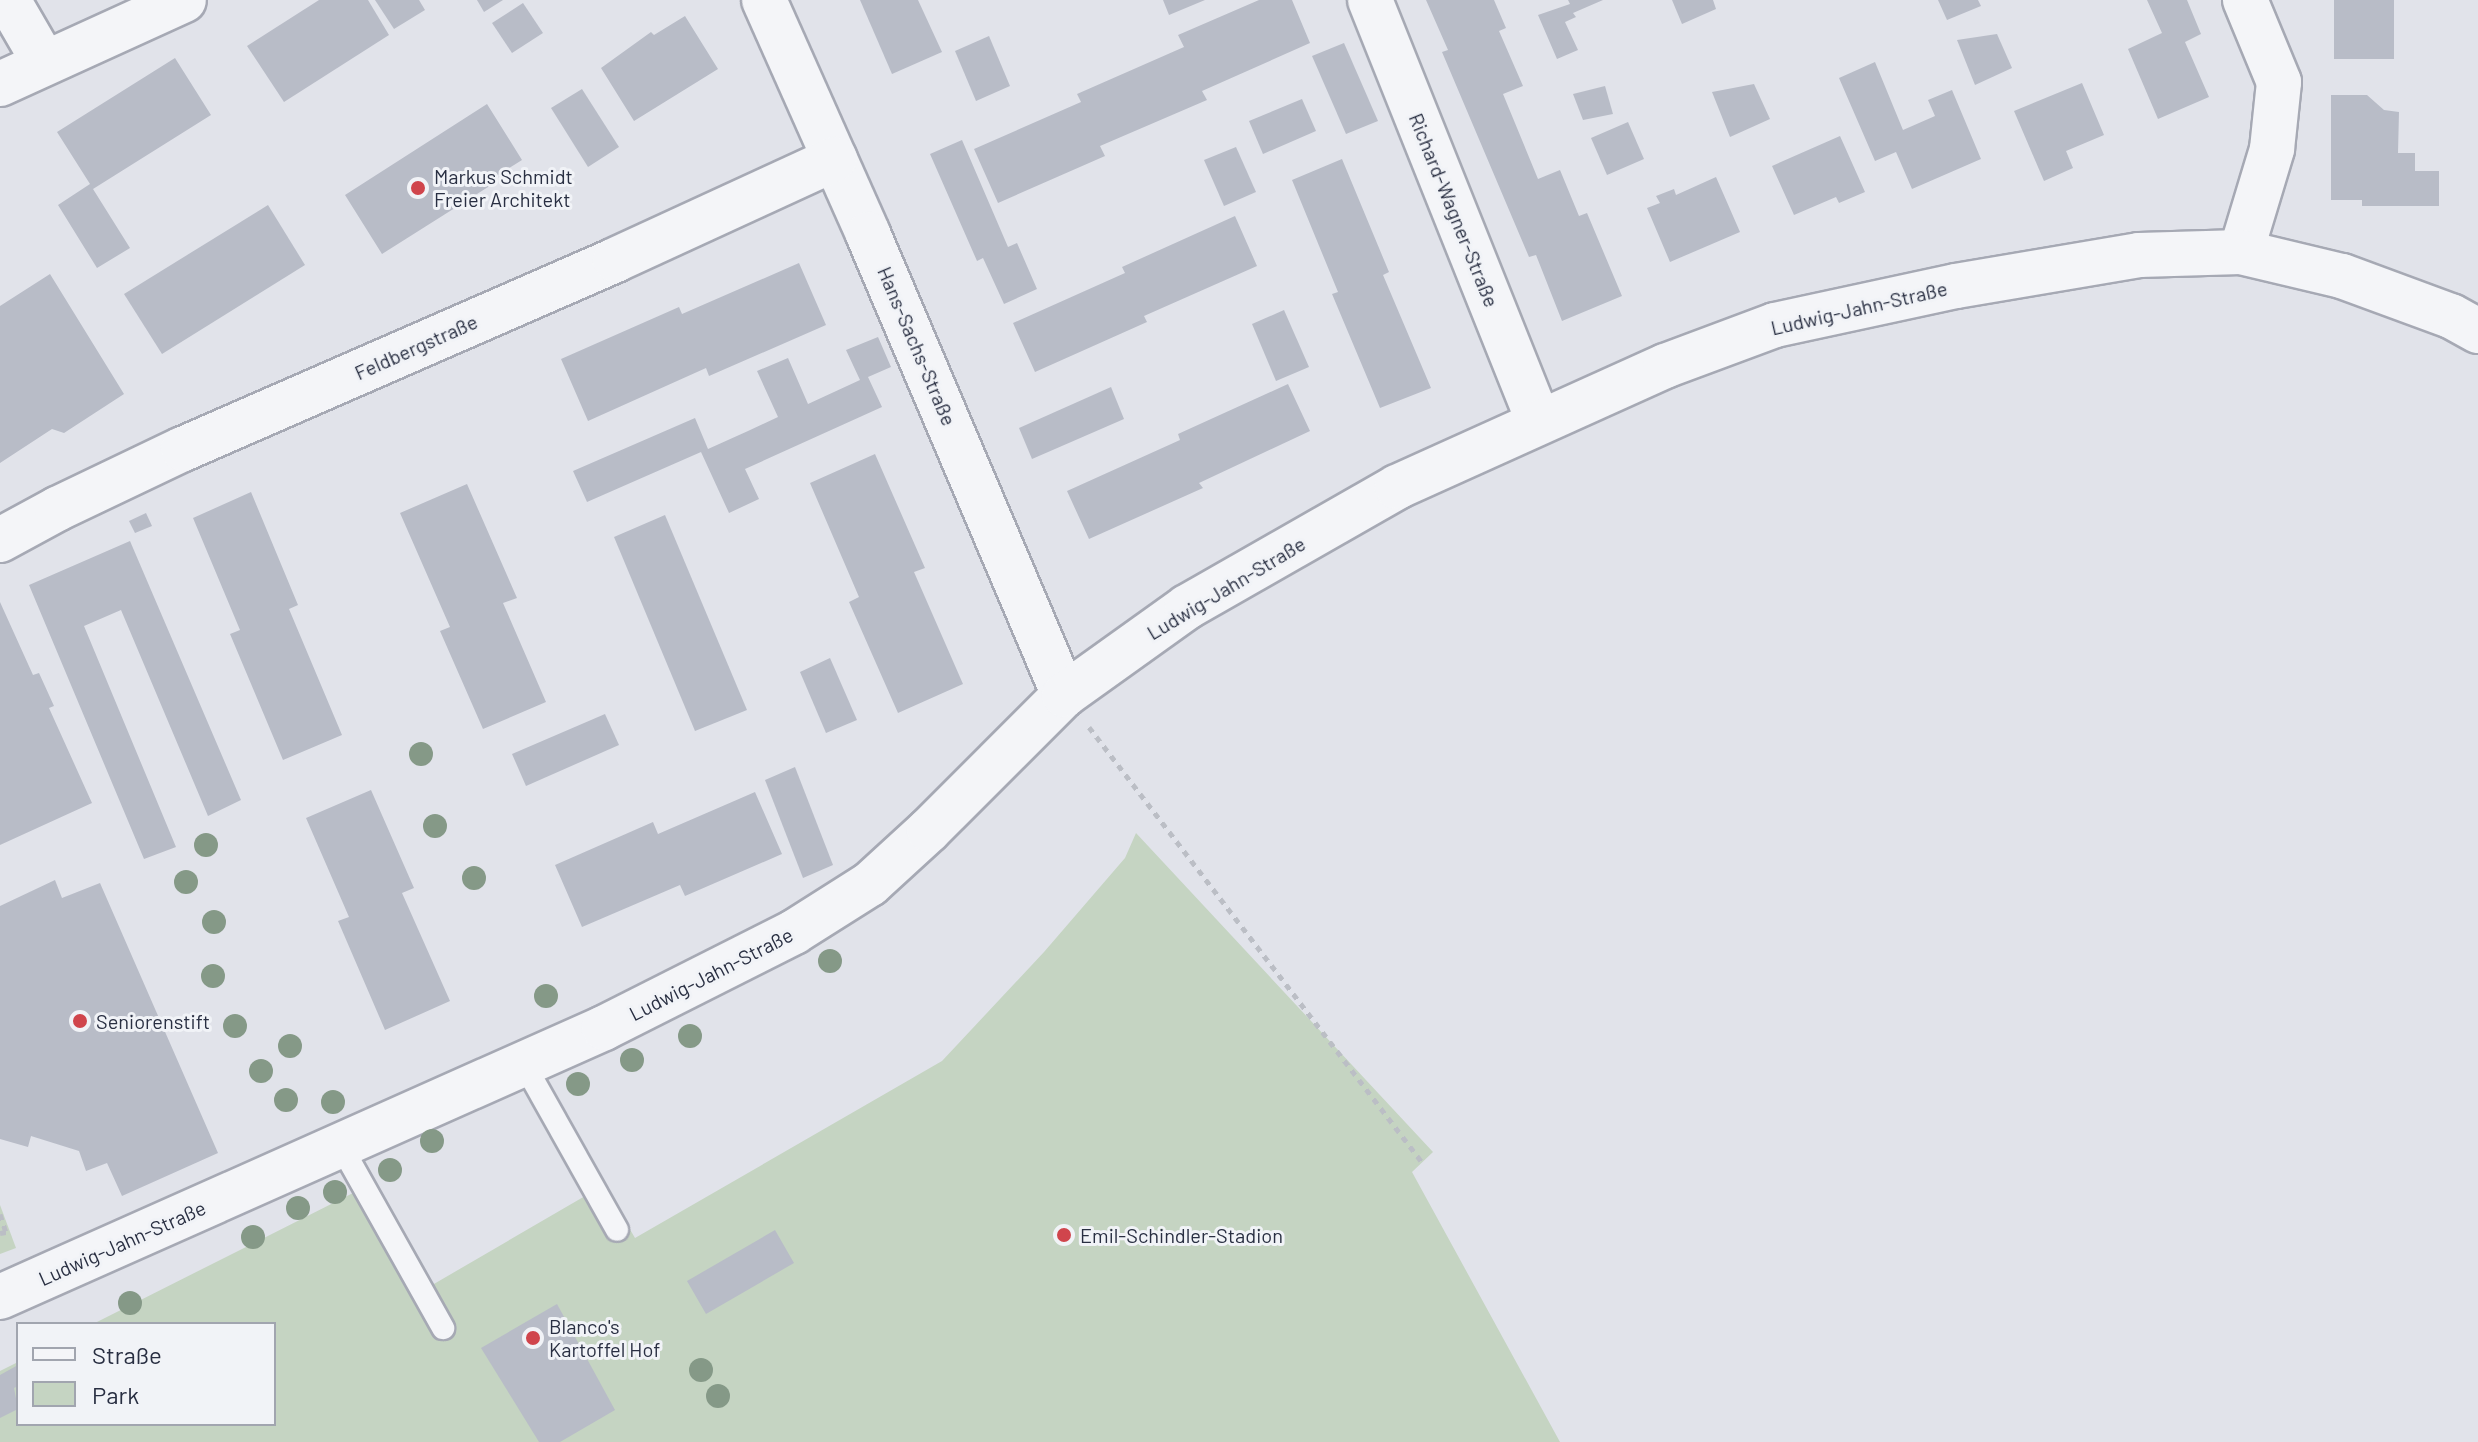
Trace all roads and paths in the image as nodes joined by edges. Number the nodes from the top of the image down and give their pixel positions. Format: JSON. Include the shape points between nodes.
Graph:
{"nodes":[{"id":1,"x":8,"y":0,"type":"edge"},
{"id":2,"x":184,"y":0,"type":"edge"},
{"id":3,"x":764,"y":0,"type":"edge"},
{"id":4,"x":1370,"y":0,"type":"edge"},
{"id":5,"x":2245,"y":0,"type":"edge"},
{"id":6,"x":44,"y":62,"type":"junction"},
{"id":7,"x":0,"y":84,"type":"edge"},
{"id":8,"x":835,"y":159,"type":"junction"},
{"id":9,"x":2241,"y":252,"type":"junction"},
{"id":10,"x":2478,"y":331,"type":"edge"},
{"id":11,"x":1538,"y":421,"type":"junction"},
{"id":12,"x":0,"y":540,"type":"edge"},
{"id":13,"x":1064,"y":695,"type":"junction"},
{"id":14,"x":524,"y":1064,"type":"junction"},
{"id":15,"x":341,"y":1146,"type":"junction"},
{"id":16,"x":1422,"y":1162,"type":"dead end"},
{"id":17,"x":0,"y":1214,"type":"edge"},
{"id":18,"x":617,"y":1230,"type":"dead end"},
{"id":19,"x":0,"y":1233,"type":"edge"},
{"id":20,"x":0,"y":1297,"type":"edge"},
{"id":21,"x":443,"y":1328,"type":"dead end"}],
"edges":[{"from":1,"to":6,"type":"street"},
{"from":2,"to":6,"type":"street"},
{"from":3,"to":8,"type":"street","name":"Hans-Sachs-Straße"},
{"from":4,"to":11,"type":"street","name":"Richard-Wagner-Straße"},
{"from":5,"to":9,"type":"street","via":[[2279,82],[2272,149]]},
{"from":6,"to":7,"type":"street"},
{"from":8,"to":12,"type":"street","name":"Feldbergstraße","via":[[183,449]]},
{"from":8,"to":13,"type":"street","name":"Hans-Sachs-Straße"},
{"from":9,"to":10,"type":"street","name":"Ludwig-Jahn-Straße","via":[[2342,276]]},
{"from":9,"to":11,"type":"street","name":"Ludwig-Jahn-Straße","via":[[2139,255],[1956,286],[1775,325]]},
{"from":11,"to":13,"type":"street","name":"Ludwig-Jahn-Straße","via":[[1397,487],[1187,607]]},
{"from":13,"to":14,"type":"street","name":"Ludwig-Jahn-Straße","via":[[870,884],[702,980]]},
{"from":13,"to":16,"type":"path"},
{"from":14,"to":15,"type":"street","name":"Ludwig-Jahn-Straße"},
{"from":14,"to":18,"type":"lane"},
{"from":15,"to":20,"type":"street","name":"Ludwig-Jahn-Straße"},
{"from":15,"to":21,"type":"lane"},
{"from":17,"to":19,"type":"path","via":[[6,1232]]}]}
